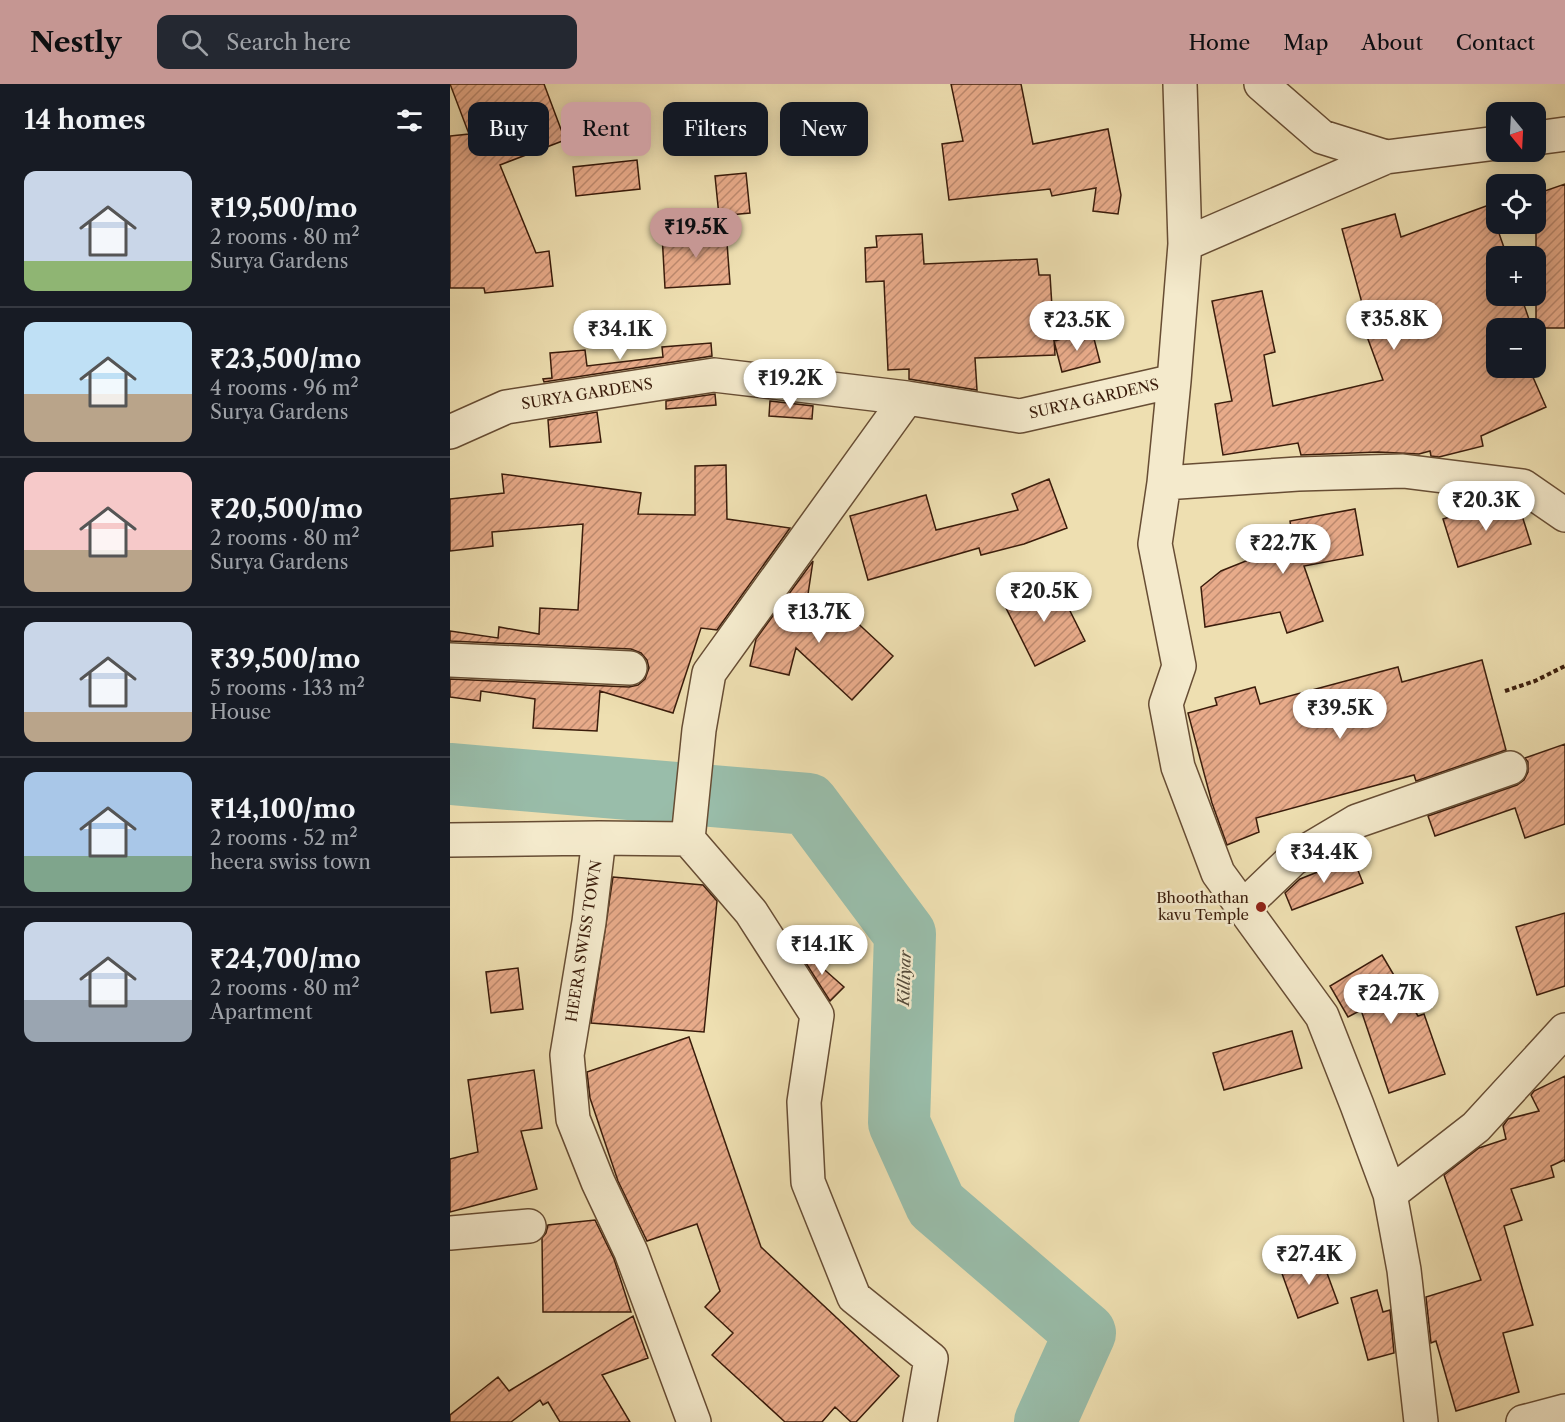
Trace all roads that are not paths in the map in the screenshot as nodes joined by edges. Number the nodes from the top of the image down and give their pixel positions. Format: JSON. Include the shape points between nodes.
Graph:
{"nodes":[{"id":1,"x":1180,"y":84,"type":"edge"},
{"id":2,"x":1261,"y":84,"type":"edge"},
{"id":3,"x":1565,"y":134,"type":"edge"},
{"id":4,"x":1546,"y":137,"type":"edge"},
{"id":5,"x":1486,"y":144,"type":"edge"},
{"id":6,"x":1386,"y":157,"type":"junction"},
{"id":7,"x":1185,"y":244,"type":"junction"},
{"id":8,"x":1174,"y":381,"type":"junction"},
{"id":9,"x":907,"y":398,"type":"junction"},
{"id":10,"x":450,"y":432,"type":"edge"},
{"id":11,"x":1164,"y":483,"type":"junction"},
{"id":12,"x":1565,"y":515,"type":"edge"},
{"id":13,"x":450,"y":660,"type":"edge"},
{"id":14,"x":630,"y":668,"type":"dead end"},
{"id":15,"x":1510,"y":768,"type":"dead end"},
{"id":16,"x":599,"y":838,"type":"junction"},
{"id":17,"x":688,"y":839,"type":"junction"},
{"id":18,"x":450,"y":840,"type":"edge"},
{"id":19,"x":1243,"y":907,"type":"junction"},
{"id":20,"x":1565,"y":1030,"type":"edge"},
{"id":21,"x":1390,"y":1194,"type":"junction"},
{"id":22,"x":529,"y":1226,"type":"dead end"},
{"id":23,"x":450,"y":1233,"type":"edge"},
{"id":24,"x":1565,"y":1411,"type":"edge"},
{"id":25,"x":694,"y":1422,"type":"edge"},
{"id":26,"x":920,"y":1422,"type":"edge"},
{"id":27,"x":1421,"y":1422,"type":"edge"},
{"id":28,"x":1523,"y":1422,"type":"edge"}],
"edges":[{"from":1,"to":7,"type":"street"},
{"from":2,"to":6,"type":"street","via":[[1322,137]]},
{"from":3,"to":4,"type":"street"},
{"from":5,"to":6,"type":"street"},
{"from":6,"to":7,"type":"street"},
{"from":7,"to":8,"type":"street"},
{"from":8,"to":9,"type":"street","name":"SURYA GARDENS","via":[[1020,416]]},
{"from":8,"to":11,"type":"street"},
{"from":9,"to":10,"type":"street","name":"SURYA GARDENS","via":[[714,375],[506,407]]},
{"from":9,"to":17,"type":"street","via":[[709,673]]},
{"from":11,"to":12,"type":"street","via":[[1404,471],[1523,486]]},
{"from":11,"to":19,"type":"street","via":[[1155,544],[1179,666],[1166,704],[1178,767],[1194,810],[1218,873]]},
{"from":13,"to":14,"type":"street"},
{"from":15,"to":19,"type":"street","via":[[1356,821],[1293,859]]},
{"from":16,"to":17,"type":"street","name":"HEERA SWISS TOWN"},
{"from":16,"to":18,"type":"street"},
{"from":16,"to":25,"type":"street","name":"HEERA SWISS TOWN","via":[[567,1055],[573,1119],[631,1252]]},
{"from":17,"to":26,"type":"street","via":[[751,912],[817,1014],[804,1102],[808,1182],[854,1297],[931,1359]]},
{"from":19,"to":21,"type":"street","via":[[1322,1016]]},
{"from":20,"to":21,"type":"street","via":[[1476,1127]]},
{"from":21,"to":27,"type":"street","via":[[1404,1270]]},
{"from":22,"to":23,"type":"street"},
{"from":24,"to":28,"type":"street"}]}
